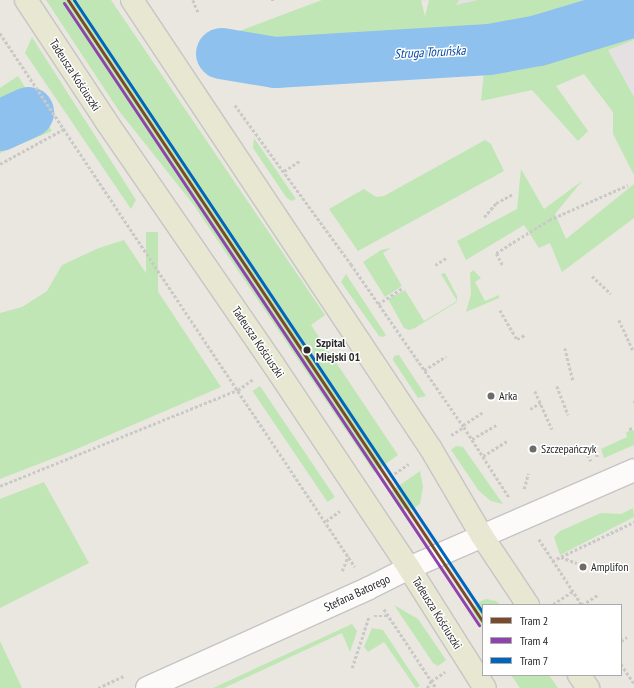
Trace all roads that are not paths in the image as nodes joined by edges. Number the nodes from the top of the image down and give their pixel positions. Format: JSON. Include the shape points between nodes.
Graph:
{"nodes":[{"id":1,"x":26,"y":0,"type":"edge"},
{"id":2,"x":132,"y":0,"type":"edge"},
{"id":3,"x":634,"y":470,"type":"edge"},
{"id":4,"x":482,"y":536,"type":"junction"},
{"id":5,"x":408,"y":568,"type":"junction"},
{"id":6,"x":527,"y":604,"type":"edge"},
{"id":7,"x":580,"y":676,"type":"edge"},
{"id":8,"x":147,"y":688,"type":"edge"},
{"id":9,"x":485,"y":688,"type":"edge"},
{"id":10,"x":588,"y":688,"type":"edge"}],
"edges":[{"from":1,"to":5,"type":"main road","name":"Tadeusza Kościuszki"},
{"from":2,"to":4,"type":"main road","via":[[431,449]]},
{"from":3,"to":4,"type":"street","name":"Stefana Batorego"},
{"from":4,"to":5,"type":"street","name":"Stefana Batorego"},
{"from":4,"to":6,"type":"main road"},
{"from":5,"to":8,"type":"street","name":"Stefana Batorego"},
{"from":5,"to":9,"type":"main road","name":"Tadeusza Kościuszki"},
{"from":7,"to":10,"type":"main road"}]}
